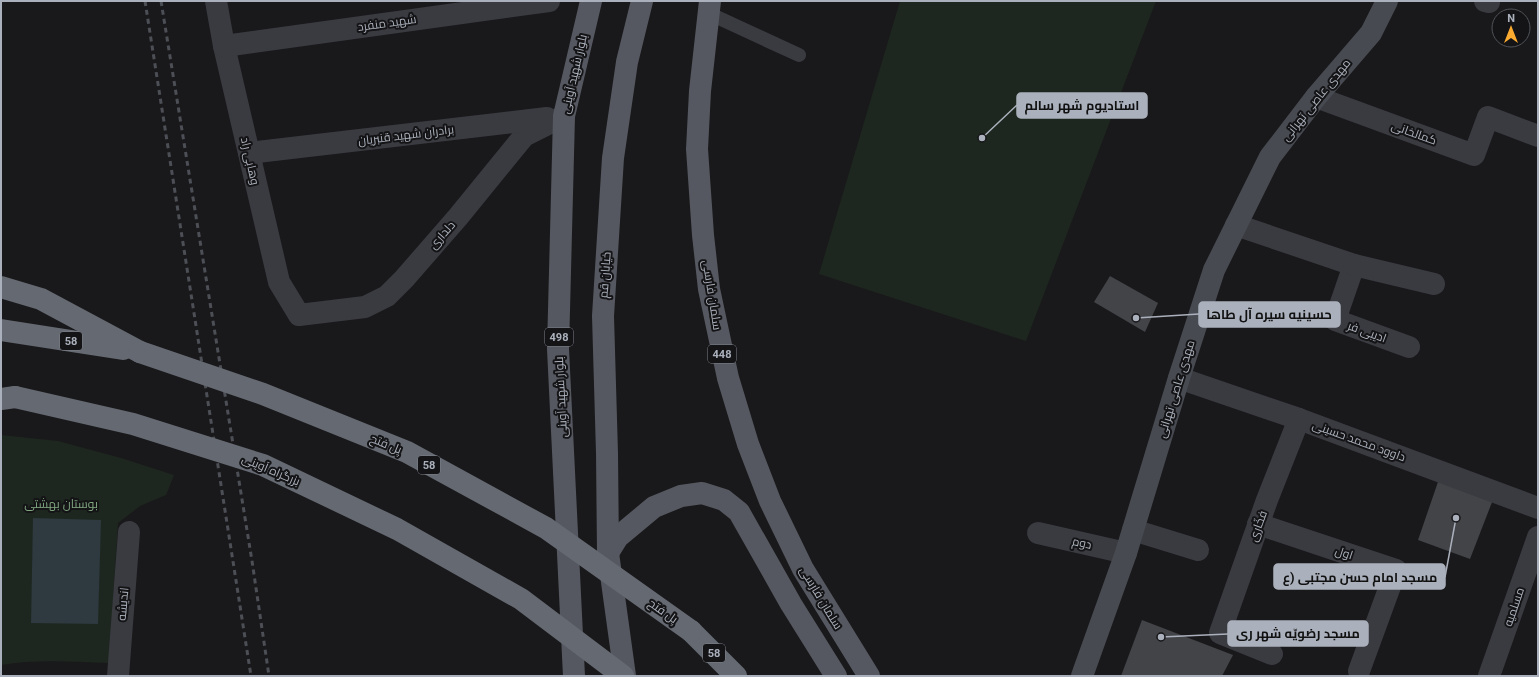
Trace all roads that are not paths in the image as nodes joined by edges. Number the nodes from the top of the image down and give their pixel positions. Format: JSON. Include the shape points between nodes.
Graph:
{"nodes":[{"id":1,"x":216,"y":1,"type":"edge"},
{"id":2,"x":549,"y":1,"type":"edge"},
{"id":3,"x":591,"y":1,"type":"edge"},
{"id":4,"x":642,"y":1,"type":"edge"},
{"id":5,"x":1387,"y":1,"type":"edge"},
{"id":6,"x":709,"y":7,"type":"edge"},
{"id":7,"x":224,"y":46,"type":"junction"},
{"id":8,"x":799,"y":55,"type":"dead end"},
{"id":9,"x":1316,"y":97,"type":"junction"},
{"id":10,"x":564,"y":116,"type":"junction"},
{"id":11,"x":1538,"y":136,"type":"edge"},
{"id":12,"x":248,"y":153,"type":"junction"},
{"id":13,"x":1236,"y":225,"type":"junction"},
{"id":14,"x":1354,"y":265,"type":"junction"},
{"id":15,"x":1434,"y":284,"type":"dead end"},
{"id":16,"x":1,"y":287,"type":"edge"},
{"id":17,"x":299,"y":315,"type":"joint"},
{"id":18,"x":1,"y":330,"type":"edge"},
{"id":19,"x":1409,"y":347,"type":"dead end"},
{"id":20,"x":140,"y":352,"type":"junction"},
{"id":21,"x":1178,"y":378,"type":"junction"},
{"id":22,"x":6,"y":397,"type":"edge"},
{"id":23,"x":1299,"y":420,"type":"junction"},
{"id":24,"x":1538,"y":508,"type":"edge"},
{"id":25,"x":1258,"y":524,"type":"junction"},
{"id":26,"x":1133,"y":530,"type":"junction"},
{"id":27,"x":129,"y":532,"type":"dead end"},
{"id":28,"x":1038,"y":533,"type":"dead end"},
{"id":29,"x":1538,"y":537,"type":"edge"},
{"id":30,"x":1198,"y":550,"type":"dead end"},
{"id":31,"x":608,"y":553,"type":"junction"},
{"id":32,"x":1126,"y":553,"type":"junction"},
{"id":33,"x":1272,"y":654,"type":"dead end"},
{"id":34,"x":1359,"y":671,"type":"dead end"},
{"id":35,"x":118,"y":676,"type":"edge"},
{"id":36,"x":574,"y":676,"type":"edge"},
{"id":37,"x":624,"y":676,"type":"edge"},
{"id":38,"x":736,"y":676,"type":"edge"},
{"id":39,"x":836,"y":676,"type":"edge"},
{"id":40,"x":869,"y":676,"type":"edge"},
{"id":41,"x":1082,"y":676,"type":"edge"},
{"id":42,"x":1489,"y":676,"type":"edge"}],
"edges":[{"from":1,"to":7,"type":"street","name":"وهابی راد"},
{"from":2,"to":7,"type":"street","name":"شهید منفرد"},
{"from":3,"to":10,"type":"main road","name":"بلوار شهید آوینی","number":"498"},
{"from":4,"to":31,"type":"main road","name":"خیابان قم","via":[[628,62],[613,158],[603,316]]},
{"from":5,"to":9,"type":"street","name":"مهدی عاصی تهرانی","via":[[1370,33]]},
{"from":6,"to":8,"type":"lane"},
{"from":6,"to":40,"type":"main road","name":"سلمان فارسی","number":"448","via":[[697,150],[709,289],[728,378],[748,444],[770,501],[803,569]]},
{"from":7,"to":12,"type":"street","name":"وهابی راد"},
{"from":9,"to":11,"type":"street","name":"کمالخانی","via":[[1474,155],[1488,117]]},
{"from":9,"to":13,"type":"street","name":"مهدی عاصی تهرانی","via":[[1270,157]]},
{"from":10,"to":12,"type":"street","name":"برادران شهید قنبریان"},
{"from":10,"to":17,"type":"street","name":"دلداری","via":[[524,136],[458,217],[387,296],[365,307]]},
{"from":10,"to":36,"type":"main road","name":"بلوار شهید آوینی","number":"498","via":[[558,349]]},
{"from":12,"to":17,"type":"street","name":"وهابی راد","via":[[279,282]]},
{"from":13,"to":14,"type":"street"},
{"from":13,"to":21,"type":"street","name":"مهدی عاصی تهرانی","via":[[1214,270]]},
{"from":14,"to":15,"type":"street"},
{"from":14,"to":19,"type":"street","name":"ادیبی فر","via":[[1335,320]]},
{"from":16,"to":20,"type":"highway","via":[[41,299]]},
{"from":18,"to":20,"type":"highway","number":"58"},
{"from":20,"to":38,"type":"highway","name":"پل فتح","number":"58","bridge":true,"via":[[263,394],[407,452],[546,528],[691,631]]},
{"from":21,"to":23,"type":"street","name":"داوود محمد حسینی"},
{"from":21,"to":26,"type":"street","name":"مهدی عاصی تهرانی"},
{"from":22,"to":37,"type":"highway","name":"بزرگراه آوینی","bridge":true,"via":[[133,424],[264,465],[397,529],[520,599]]},
{"from":23,"to":24,"type":"street","name":"داوود محمد حسینی"},
{"from":23,"to":25,"type":"street","name":"فخّاری"},
{"from":25,"to":33,"type":"street","name":"فخّاری","via":[[1220,633]]},
{"from":25,"to":34,"type":"street","name":"اول","via":[[1396,570]]},
{"from":26,"to":30,"type":"street"},
{"from":26,"to":32,"type":"street","name":"مهدی عاصی تهرانی"},
{"from":27,"to":35,"type":"street","name":"اندیشه"},
{"from":28,"to":32,"type":"street","name":"دوم"},
{"from":29,"to":42,"type":"street","name":"مسلمیه"},
{"from":31,"to":37,"type":"main road"},
{"from":31,"to":39,"type":"main road","via":[[618,537],[654,507],[681,496],[702,493],[724,500],[739,512],[791,604]]},
{"from":32,"to":41,"type":"street","name":"مهدی عاصی تهرانی"}]}
